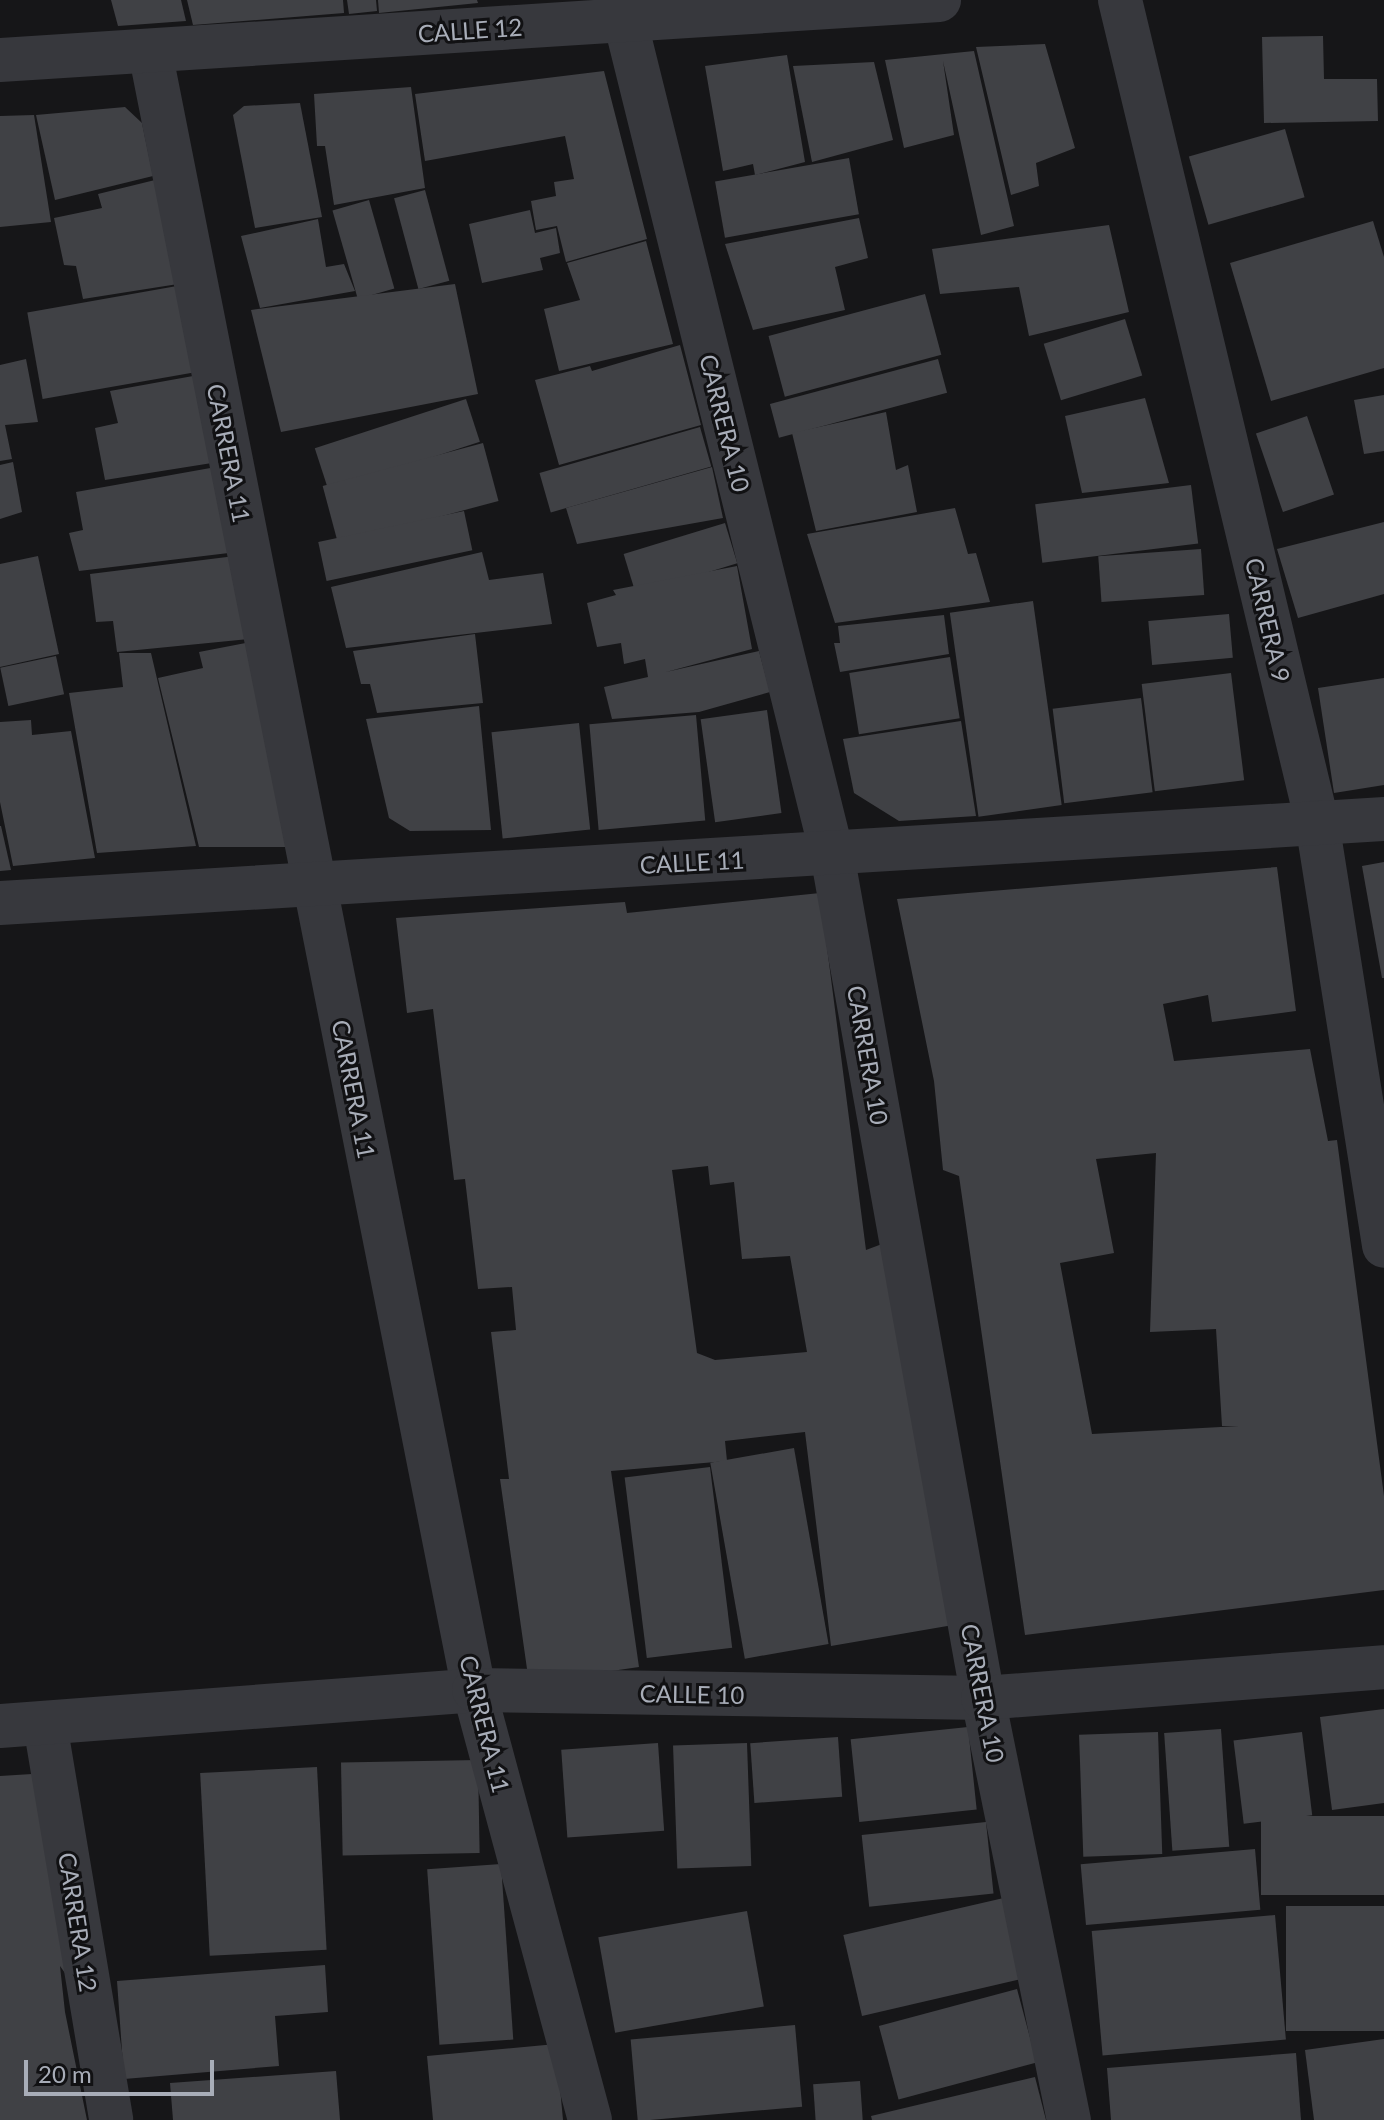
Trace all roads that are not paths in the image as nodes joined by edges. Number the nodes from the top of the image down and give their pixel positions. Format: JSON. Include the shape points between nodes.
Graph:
{"nodes":[{"id":1,"x":939,"y":0,"type":"edge"},
{"id":2,"x":1120,"y":0,"type":"edge"},
{"id":3,"x":623,"y":10,"type":"edge"},
{"id":4,"x":150,"y":51,"type":"junction"},
{"id":5,"x":0,"y":60,"type":"edge"},
{"id":6,"x":1384,"y":819,"type":"edge"},
{"id":7,"x":1317,"y":822,"type":"junction"},
{"id":8,"x":832,"y":854,"type":"junction"},
{"id":9,"x":314,"y":884,"type":"junction"},
{"id":10,"x":0,"y":903,"type":"edge"},
{"id":11,"x":1384,"y":1246,"type":"edge"},
{"id":12,"x":1384,"y":1667,"type":"edge"},
{"id":13,"x":474,"y":1690,"type":"junction"},
{"id":14,"x":983,"y":1698,"type":"junction"},
{"id":15,"x":45,"y":1724,"type":"junction"},
{"id":16,"x":0,"y":1726,"type":"edge"},
{"id":17,"x":111,"y":2120,"type":"edge"},
{"id":18,"x":590,"y":2120,"type":"edge"},
{"id":19,"x":1069,"y":2120,"type":"edge"}],
"edges":[{"from":1,"to":3,"type":"street","name":"CALLE 12"},
{"from":2,"to":7,"type":"street","name":"CARRERA 9"},
{"from":3,"to":4,"type":"street","name":"CALLE 12"},
{"from":3,"to":8,"type":"street","name":"CARRERA 10"},
{"from":4,"to":5,"type":"street","name":"CALLE 12"},
{"from":4,"to":9,"type":"street","name":"CARRERA 11"},
{"from":6,"to":7,"type":"street","name":"CALLE 11"},
{"from":7,"to":8,"type":"street","name":"CALLE 11"},
{"from":7,"to":11,"type":"street","name":"CARRERA 9"},
{"from":8,"to":9,"type":"street","name":"CALLE 11"},
{"from":8,"to":14,"type":"street","name":"CARRERA 10"},
{"from":9,"to":10,"type":"street","name":"CALLE 11"},
{"from":9,"to":13,"type":"street","name":"CARRERA 11"},
{"from":12,"to":14,"type":"street","name":"CALLE 10"},
{"from":13,"to":14,"type":"street","name":"CALLE 10"},
{"from":13,"to":15,"type":"street","name":"CALLE 10"},
{"from":13,"to":18,"type":"street","name":"CARRERA 11"},
{"from":14,"to":19,"type":"street","name":"CARRERA 10"},
{"from":15,"to":16,"type":"street","name":"CALLE 10"},
{"from":15,"to":17,"type":"street","name":"CARRERA 12"}]}
